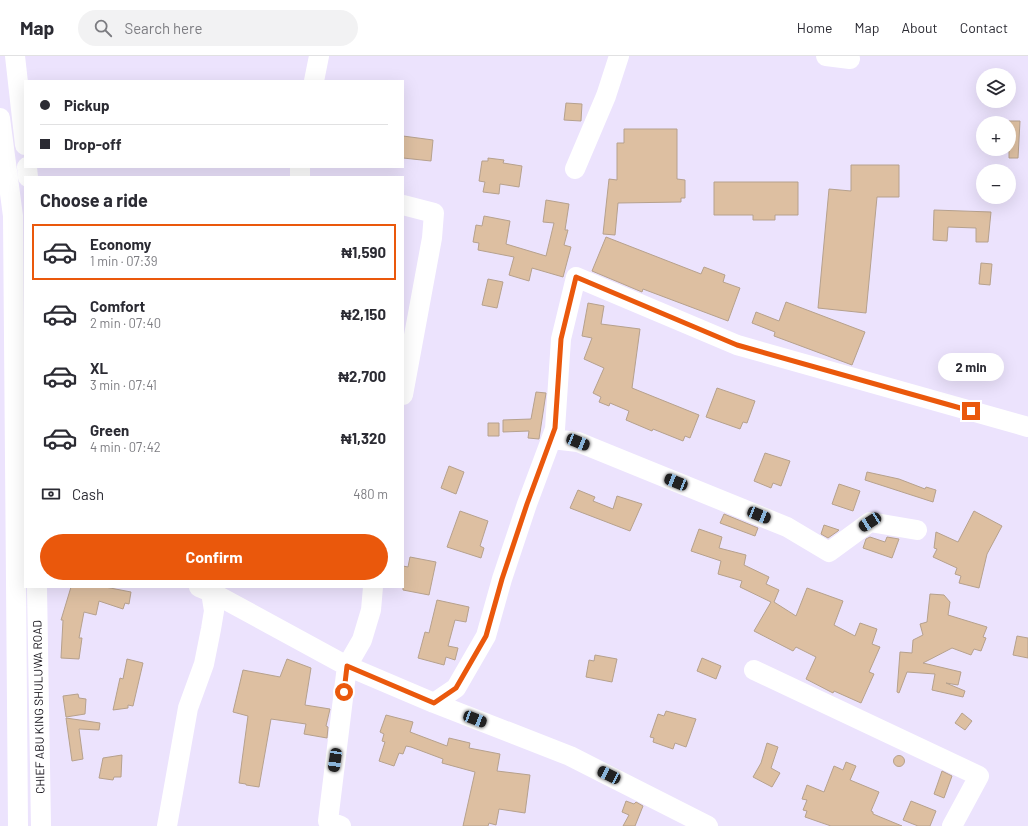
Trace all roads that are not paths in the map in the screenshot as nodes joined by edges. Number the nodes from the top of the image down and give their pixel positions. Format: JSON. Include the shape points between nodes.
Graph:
{"nodes":[{"id":1,"x":15,"y":56,"type":"edge"},
{"id":2,"x":319,"y":56,"type":"edge"},
{"id":3,"x":619,"y":56,"type":"edge"},
{"id":4,"x":826,"y":56,"type":"edge"},
{"id":5,"x":847,"y":56,"type":"edge"},
{"id":6,"x":314,"y":80,"type":"edge"},
{"id":7,"x":0,"y":118,"type":"edge"},
{"id":8,"x":24,"y":136,"type":"edge"},
{"id":9,"x":575,"y":170,"type":"dead end"},
{"id":10,"x":404,"y":205,"type":"edge"},
{"id":11,"x":404,"y":390,"type":"edge"},
{"id":12,"x":1028,"y":427,"type":"edge"},
{"id":13,"x":552,"y":439,"type":"junction"},
{"id":14,"x":20,"y":465,"type":"edge"},
{"id":15,"x":917,"y":530,"type":"dead end"},
{"id":16,"x":38,"y":588,"type":"edge"},
{"id":17,"x":373,"y":588,"type":"edge"},
{"id":18,"x":207,"y":589,"type":"edge"},
{"id":19,"x":347,"y":666,"type":"junction"},
{"id":20,"x":754,"y":670,"type":"dead end"},
{"id":21,"x":434,"y":703,"type":"junction"},
{"id":22,"x":332,"y":824,"type":"edge"},
{"id":23,"x":18,"y":826,"type":"edge"},
{"id":24,"x":41,"y":826,"type":"edge"},
{"id":25,"x":167,"y":826,"type":"edge"},
{"id":26,"x":708,"y":826,"type":"edge"},
{"id":27,"x":952,"y":826,"type":"edge"}],
"edges":[{"from":1,"to":8,"type":"street"},
{"from":2,"to":6,"type":"street"},
{"from":3,"to":9,"type":"street","via":[[606,96]]},
{"from":4,"to":5,"type":"street","via":[[850,59]]},
{"from":7,"to":14,"type":"street","via":[[13,216]]},
{"from":10,"to":11,"type":"street","via":[[434,214],[432,238]]},
{"from":12,"to":13,"type":"street","via":[[737,345],[576,277],[561,339],[555,428]]},
{"from":13,"to":15,"type":"street","via":[[578,442],[787,527],[829,552],[870,522]]},
{"from":13,"to":21,"type":"street","via":[[527,504],[486,636],[456,688]]},
{"from":14,"to":23,"type":"street"},
{"from":16,"to":24,"type":"street","name":"CHIEF ABU KING SHULUWA ROAD"},
{"from":17,"to":19,"type":"street","via":[[371,610],[362,640]]},
{"from":18,"to":19,"type":"street"},
{"from":18,"to":25,"type":"street","via":[[214,601],[211,629],[204,664],[188,708]]},
{"from":19,"to":21,"type":"street"},
{"from":19,"to":22,"type":"street"},
{"from":20,"to":27,"type":"street","via":[[979,776]]},
{"from":21,"to":26,"type":"street","via":[[570,756]]}]}
